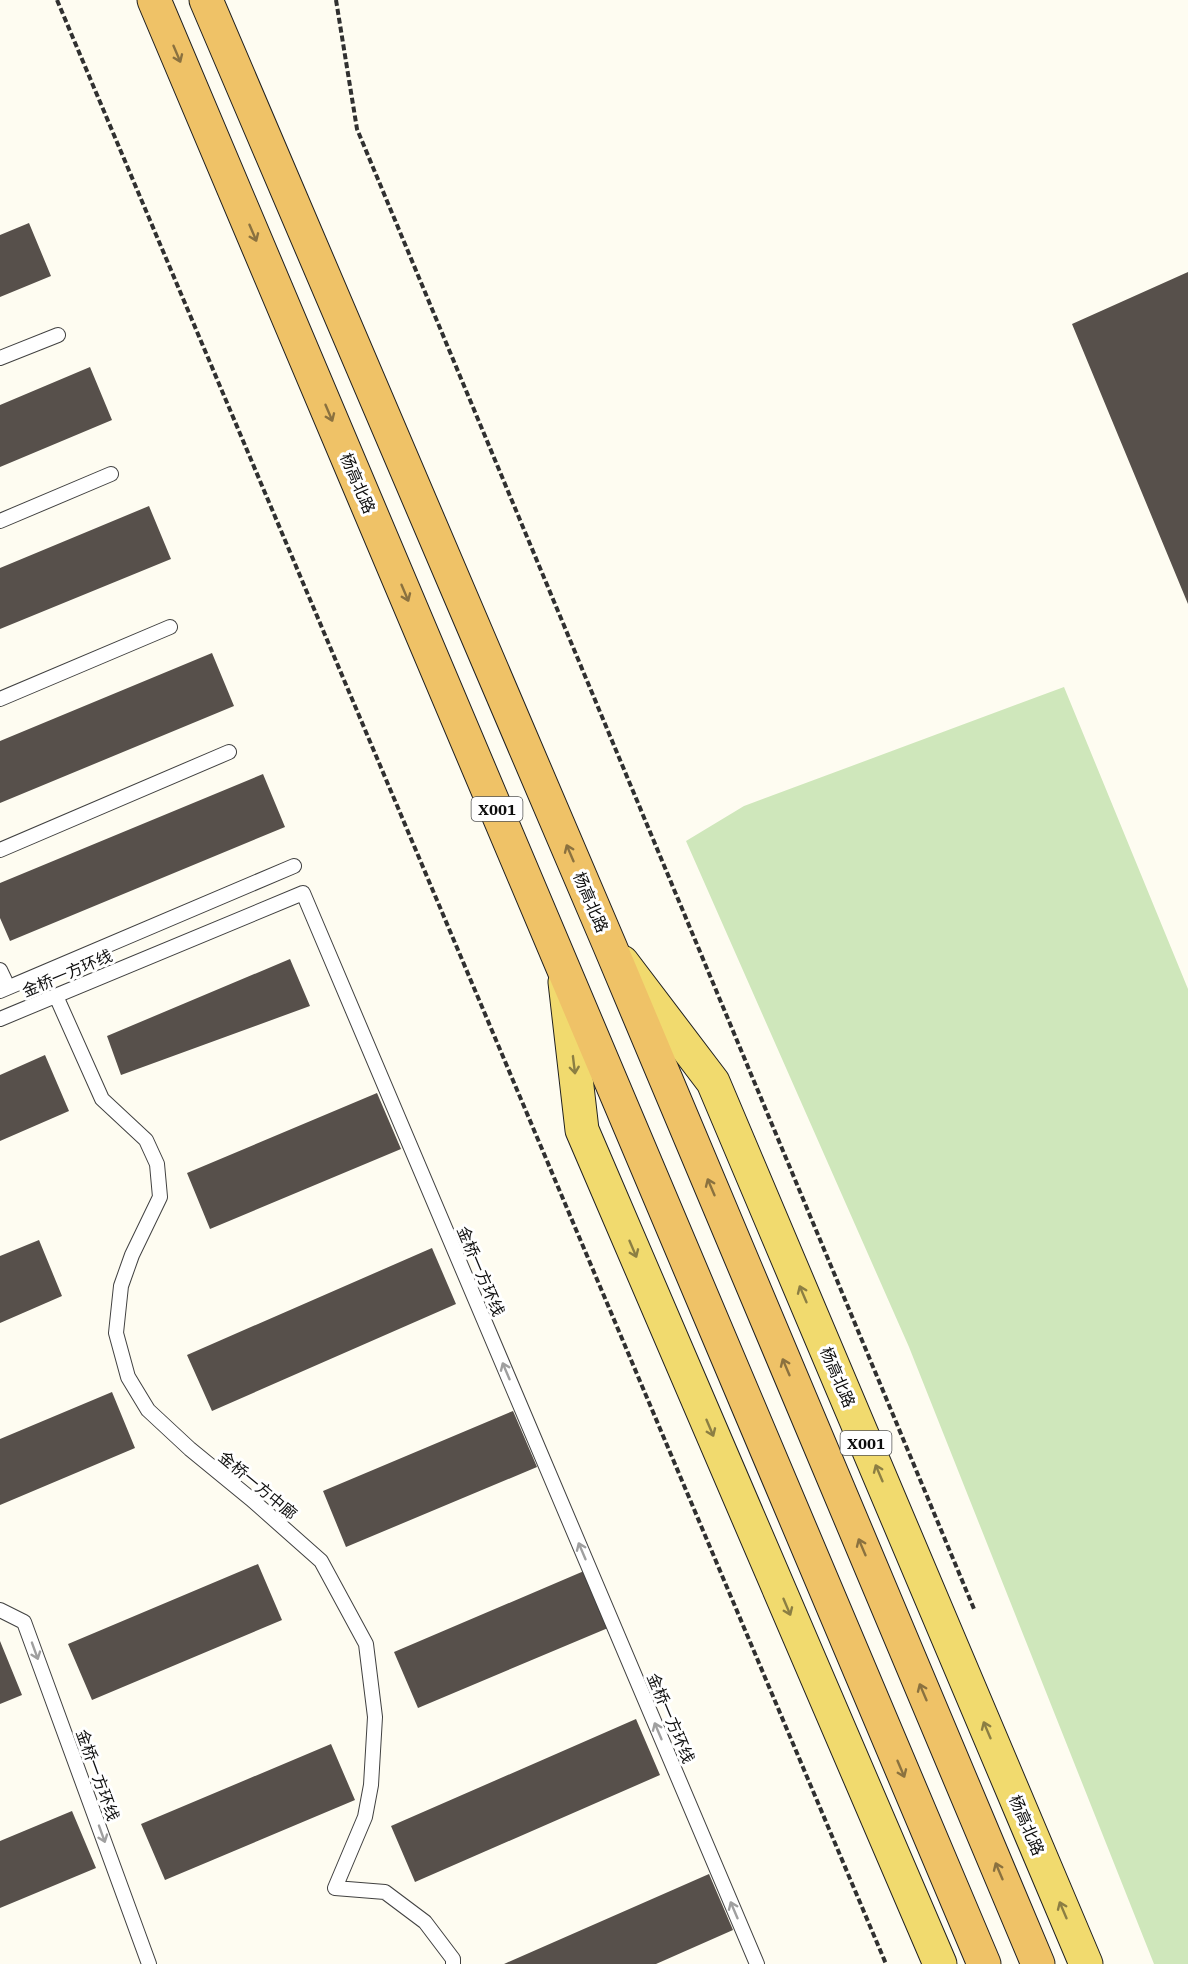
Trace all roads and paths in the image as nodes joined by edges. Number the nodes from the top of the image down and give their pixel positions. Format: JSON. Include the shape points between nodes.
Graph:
{"nodes":[{"id":1,"x":57,"y":0,"type":"edge"},
{"id":2,"x":206,"y":0,"type":"edge"},
{"id":3,"x":336,"y":0,"type":"edge"},
{"id":4,"x":155,"y":6,"type":"edge"},
{"id":5,"x":58,"y":334,"type":"dead end"},
{"id":6,"x":0,"y":358,"type":"edge"},
{"id":7,"x":111,"y":474,"type":"dead end"},
{"id":8,"x":0,"y":520,"type":"edge"},
{"id":9,"x":170,"y":627,"type":"dead end"},
{"id":10,"x":0,"y":699,"type":"edge"},
{"id":11,"x":229,"y":752,"type":"dead end"},
{"id":12,"x":0,"y":850,"type":"edge"},
{"id":13,"x":294,"y":866,"type":"dead end"},
{"id":14,"x":609,"y":944,"type":"junction"},
{"id":15,"x":563,"y":965,"type":"junction"},
{"id":16,"x":0,"y":970,"type":"edge"},
{"id":17,"x":4,"y":989,"type":"edge"},
{"id":18,"x":56,"y":996,"type":"junction"},
{"id":19,"x":0,"y":1019,"type":"edge"},
{"id":20,"x":0,"y":1610,"type":"edge"},
{"id":21,"x":975,"y":1610,"type":"dead end"},
{"id":22,"x":149,"y":1964,"type":"edge"},
{"id":23,"x":453,"y":1964,"type":"edge"},
{"id":24,"x":757,"y":1964,"type":"edge"},
{"id":25,"x":886,"y":1964,"type":"edge"},
{"id":26,"x":940,"y":1964,"type":"edge"},
{"id":27,"x":984,"y":1964,"type":"edge"},
{"id":28,"x":1038,"y":1964,"type":"edge"},
{"id":29,"x":1086,"y":1964,"type":"edge"}],
"edges":[{"from":1,"to":25,"type":"path"},
{"from":14,"to":2,"type":"highway","name":"杨高北路","number":"X001","one_way":true},
{"from":3,"to":21,"type":"path","via":[[357,129]]},
{"from":4,"to":15,"type":"highway","name":"杨高北路","number":"X001","one_way":true},
{"from":5,"to":6,"type":"lane"},
{"from":7,"to":8,"type":"lane"},
{"from":9,"to":10,"type":"lane"},
{"from":11,"to":12,"type":"lane"},
{"from":13,"to":17,"type":"lane"},
{"from":28,"to":14,"type":"highway","name":"杨高北路","number":"X001","one_way":true},
{"from":29,"to":14,"type":"main road","name":"杨高北路","number":"X001","one_way":true,"via":[[713,1082]]},
{"from":15,"to":26,"type":"main road","name":"杨高北路","number":"X001","one_way":true,"via":[[582,1130]]},
{"from":15,"to":27,"type":"highway","name":"杨高北路","number":"X001","one_way":true},
{"from":16,"to":17,"type":"lane"},
{"from":18,"to":19,"type":"lane","name":"金桥一方环线"},
{"from":18,"to":23,"type":"lane","name":"金桥一方中廊","via":[[102,1099],[146,1140],[157,1164],[160,1197],[120,1286],[116,1333],[128,1377],[148,1410],[321,1561],[366,1644],[375,1717],[370,1785],[365,1817],[335,1888],[385,1892],[425,1922]]},
{"from":24,"to":18,"type":"lane","name":"金桥一方环线","one_way":true,"via":[[303,893]]},
{"from":20,"to":22,"type":"lane","name":"金桥一方环线","one_way":true,"via":[[24,1622]]}]}
